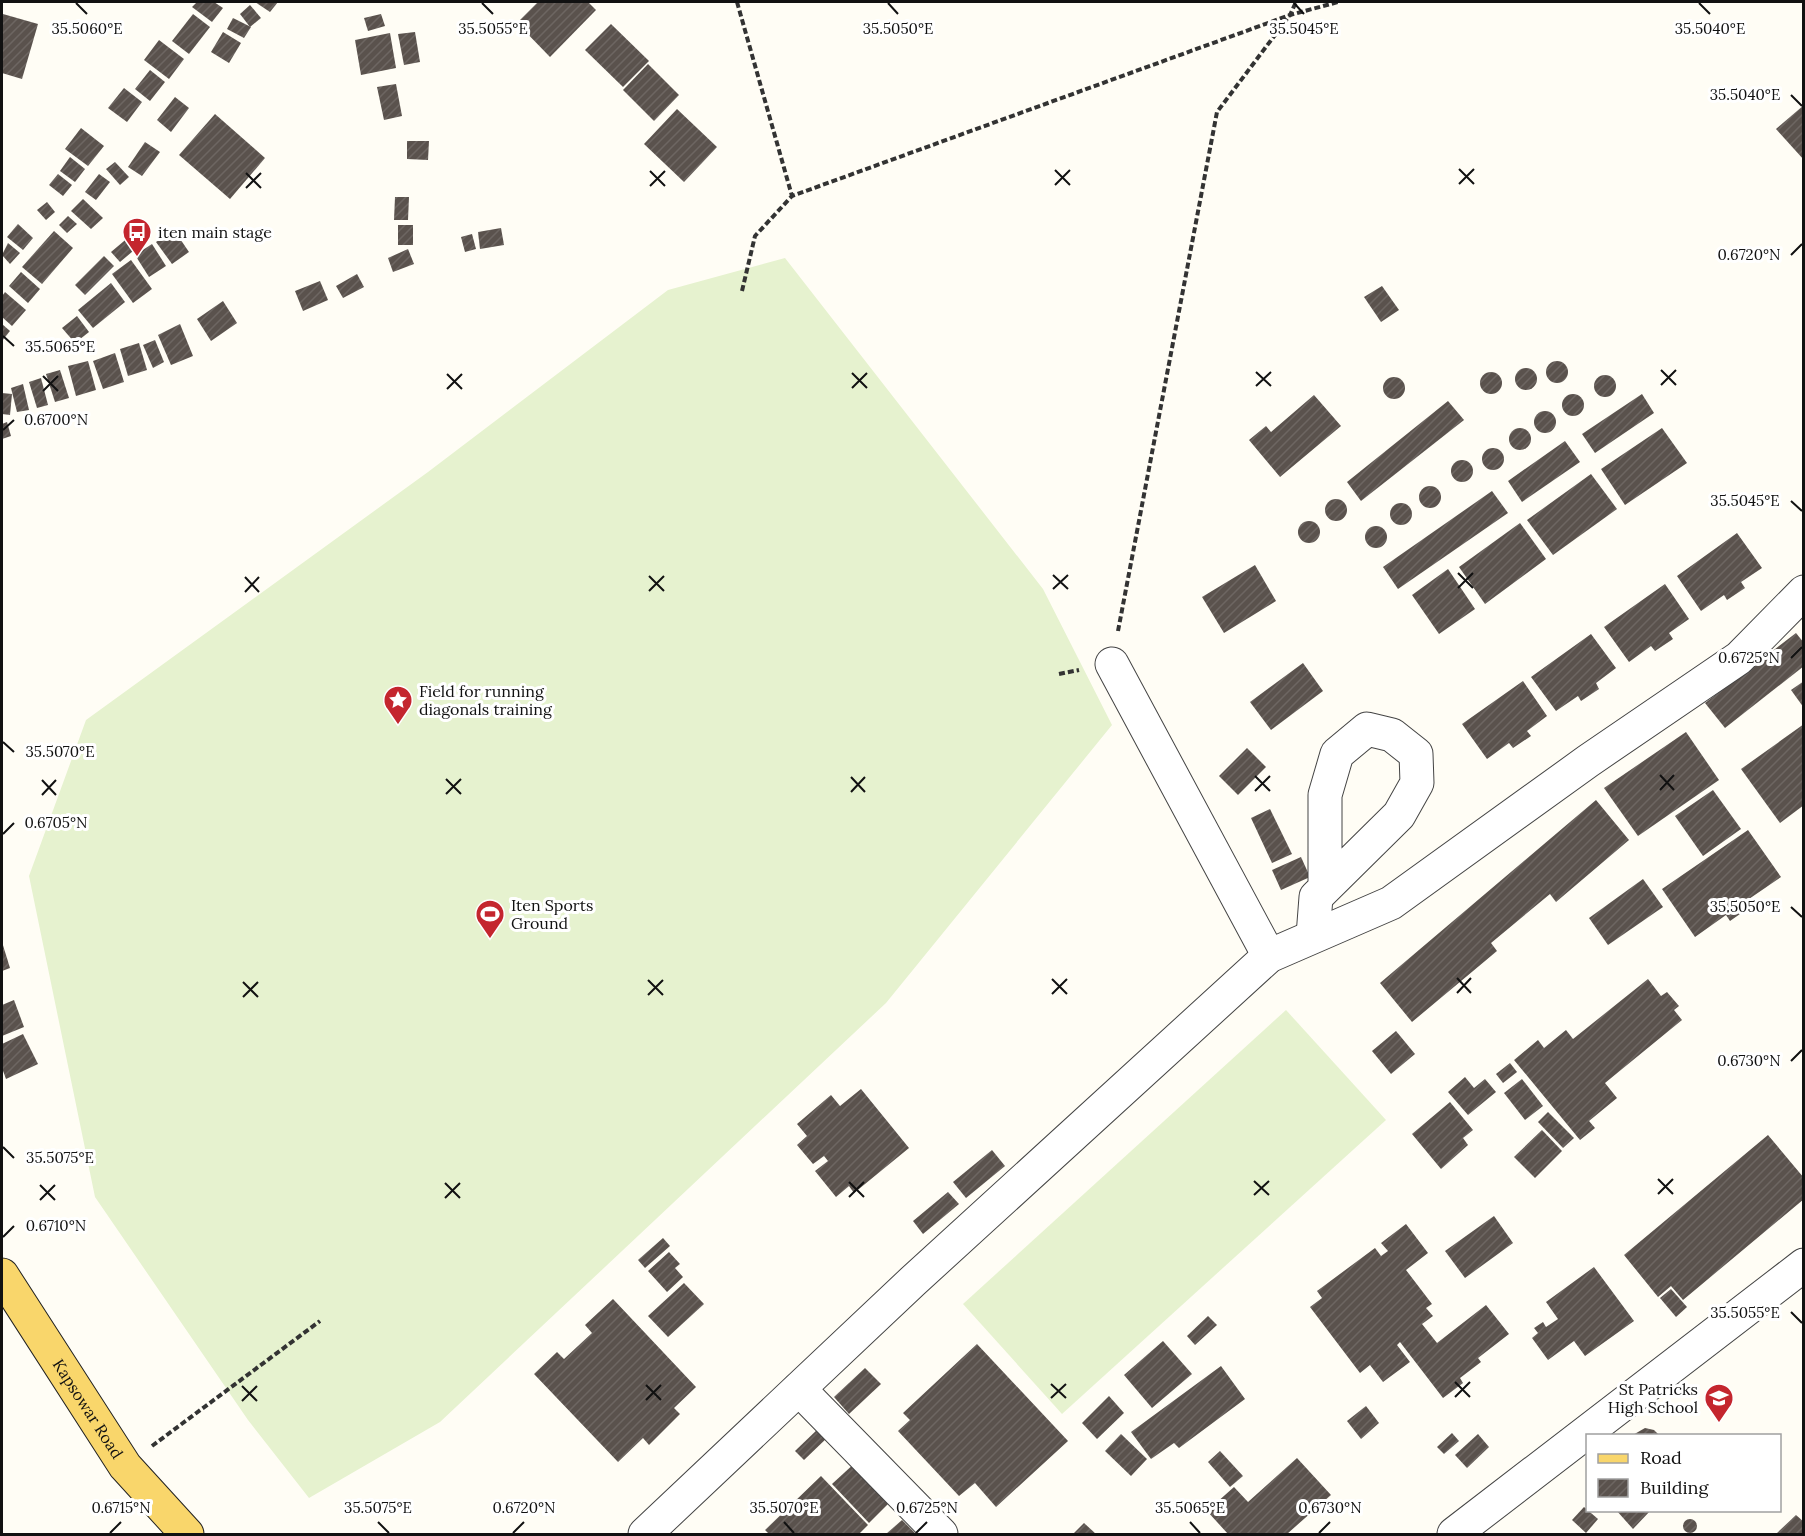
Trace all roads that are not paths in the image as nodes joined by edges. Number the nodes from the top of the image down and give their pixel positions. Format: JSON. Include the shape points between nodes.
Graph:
{"nodes":[{"id":1,"x":1803,"y":592,"type":"edge"},
{"id":2,"x":1112,"y":664,"type":"road end"},
{"id":3,"x":1325,"y":887,"type":"dead end"},
{"id":4,"x":1313,"y":936,"type":"junction"},
{"id":5,"x":1269,"y":956,"type":"junction"},
{"id":6,"x":1803,"y":1265,"type":"edge"},
{"id":7,"x":5,"y":1290,"type":"edge"},
{"id":8,"x":799,"y":1389,"type":"junction"},
{"id":9,"x":187,"y":1534,"type":"edge"},
{"id":10,"x":645,"y":1534,"type":"edge"},
{"id":11,"x":941,"y":1534,"type":"edge"},
{"id":12,"x":1454,"y":1534,"type":"edge"}],
"edges":[{"from":1,"to":4,"type":"street","via":[[1739,658],[1391,903]]},
{"from":2,"to":5,"type":"street"},
{"from":3,"to":4,"type":"street","via":[[1316,897]]},
{"from":4,"to":5,"type":"street"},
{"from":5,"to":8,"type":"street"},
{"from":6,"to":12,"type":"street"},
{"from":7,"to":9,"type":"main road","name":"Kapsowar Road","via":[[125,1466]]},
{"from":8,"to":10,"type":"street"},
{"from":8,"to":11,"type":"street"}]}
